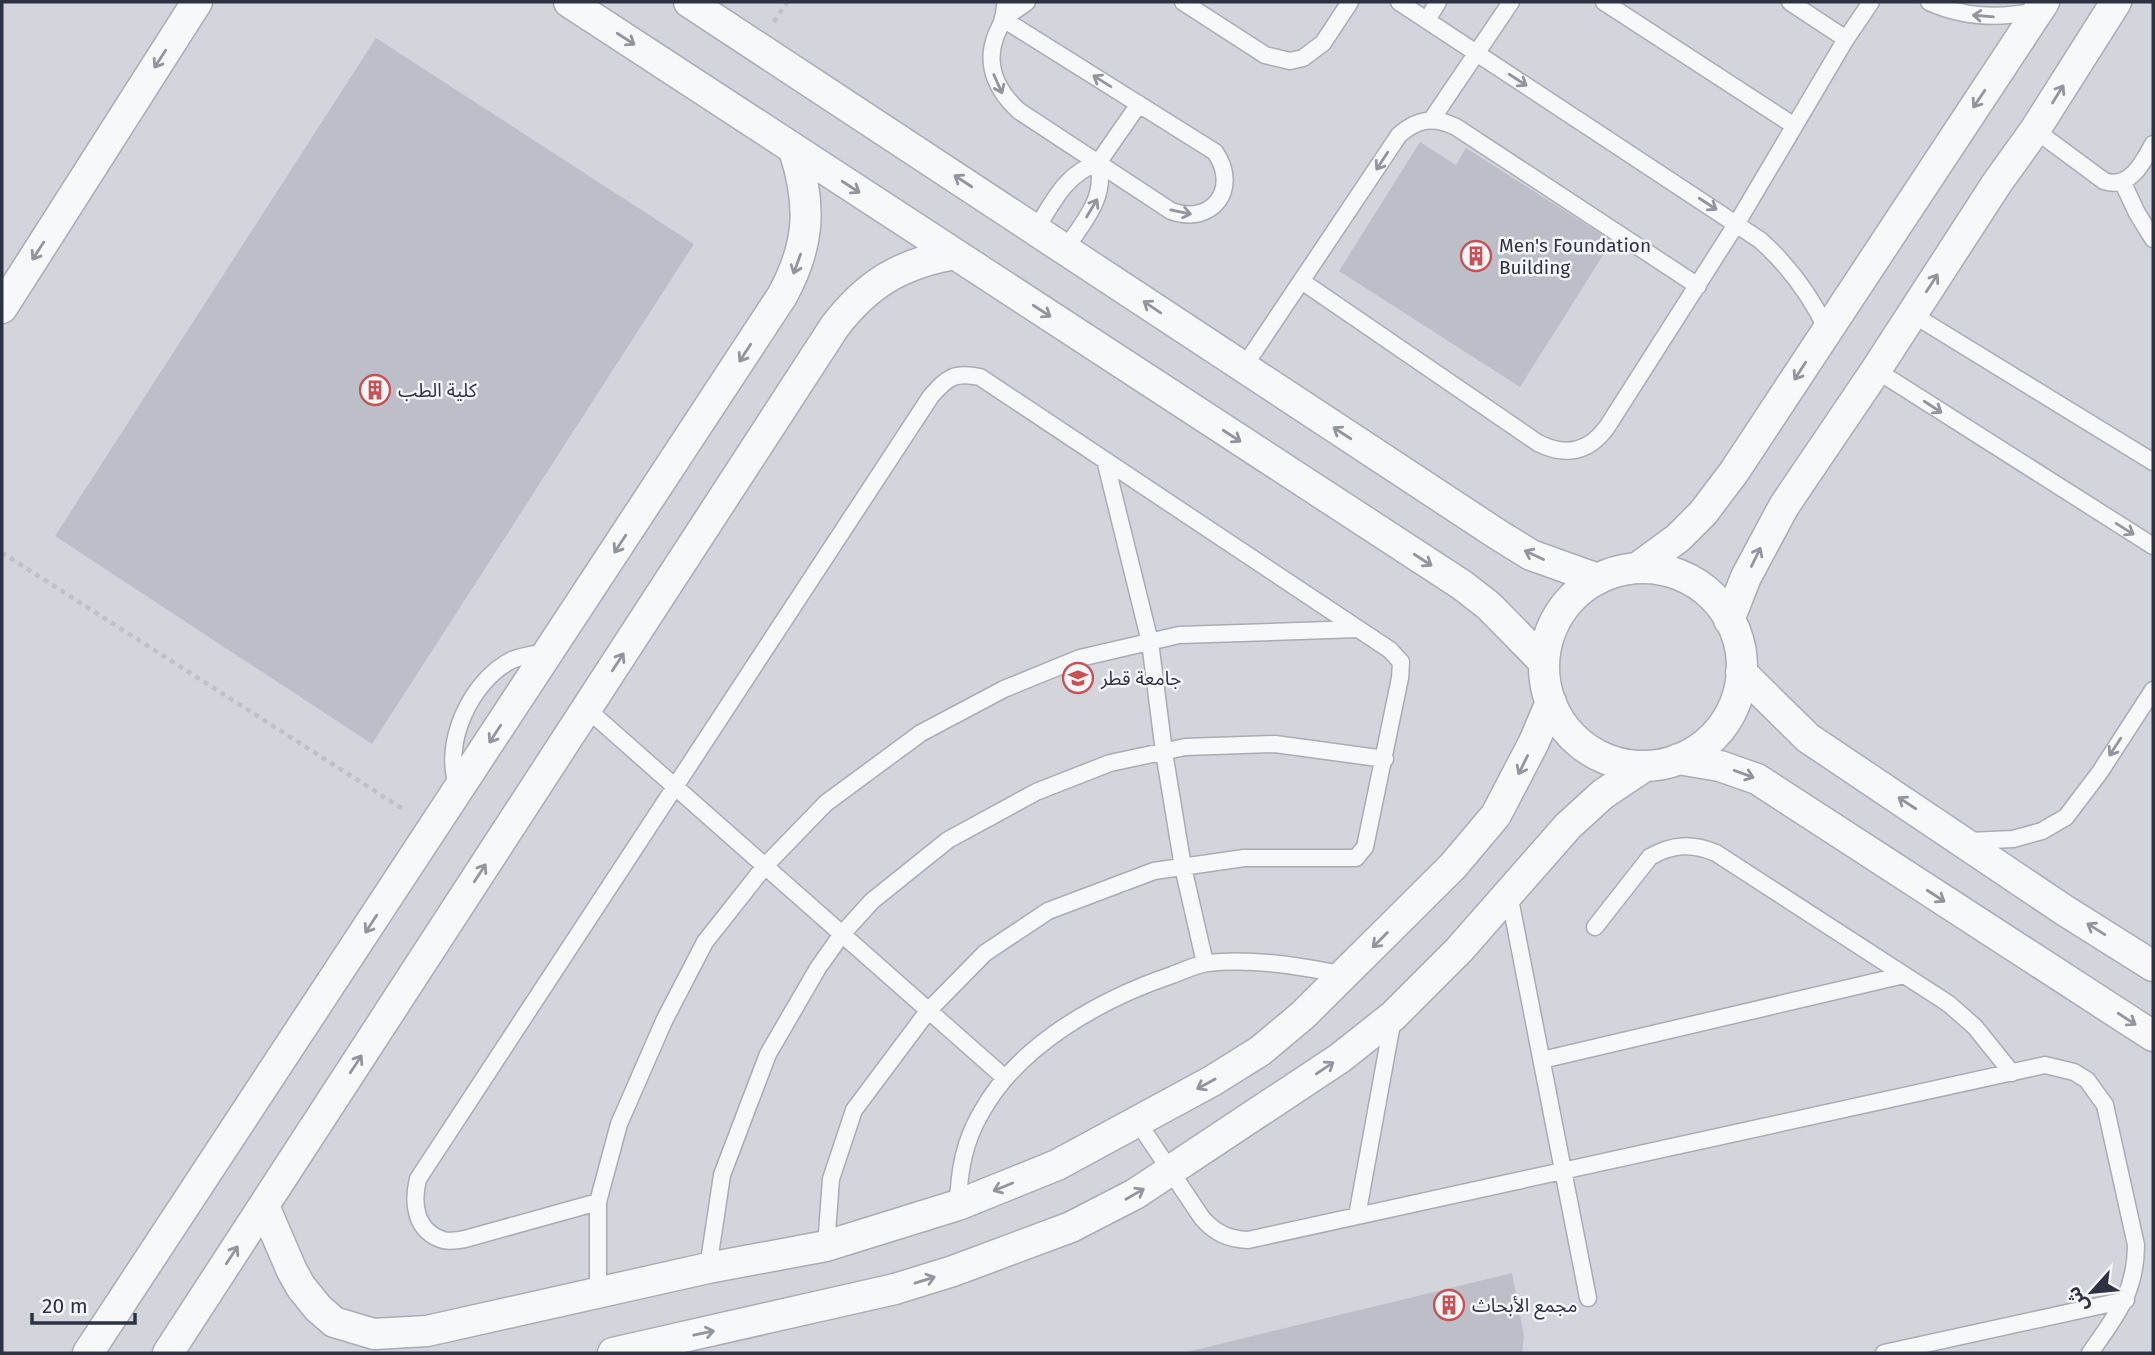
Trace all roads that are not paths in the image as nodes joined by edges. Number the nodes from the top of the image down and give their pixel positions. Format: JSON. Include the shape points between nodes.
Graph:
{"nodes":[{"id":1,"x":197,"y":2,"type":"edge"},
{"id":2,"x":569,"y":2,"type":"edge"},
{"id":3,"x":689,"y":2,"type":"edge"},
{"id":4,"x":1006,"y":2,"type":"edge"},
{"id":5,"x":1027,"y":2,"type":"edge"},
{"id":6,"x":1183,"y":2,"type":"edge"},
{"id":7,"x":1350,"y":2,"type":"edge"},
{"id":8,"x":1399,"y":2,"type":"edge"},
{"id":9,"x":1438,"y":2,"type":"edge"},
{"id":10,"x":1511,"y":2,"type":"edge"},
{"id":11,"x":1604,"y":2,"type":"edge"},
{"id":12,"x":1790,"y":2,"type":"edge"},
{"id":13,"x":1871,"y":2,"type":"edge"},
{"id":14,"x":1929,"y":2,"type":"edge"},
{"id":15,"x":2116,"y":2,"type":"edge"},
{"id":16,"x":2041,"y":6,"type":"edge"},
{"id":17,"x":1003,"y":19,"type":"junction"},
{"id":18,"x":1427,"y":20,"type":"junction"},
{"id":19,"x":1846,"y":39,"type":"junction"},
{"id":20,"x":1477,"y":53,"type":"junction"},
{"id":21,"x":1139,"y":104,"type":"junction"},
{"id":22,"x":1432,"y":119,"type":"junction"},
{"id":23,"x":1793,"y":125,"type":"junction"},
{"id":24,"x":2035,"y":130,"type":"junction"},
{"id":25,"x":2153,"y":145,"type":"edge"},
{"id":26,"x":794,"y":150,"type":"junction"},
{"id":27,"x":1098,"y":163,"type":"junction"},
{"id":28,"x":2122,"y":181,"type":"junction"},
{"id":29,"x":1737,"y":223,"type":"junction"},
{"id":30,"x":1036,"y":229,"type":"junction"},
{"id":31,"x":2153,"y":239,"type":"edge"},
{"id":32,"x":1066,"y":248,"type":"junction"},
{"id":33,"x":954,"y":254,"type":"junction"},
{"id":34,"x":1303,"y":282,"type":"junction"},
{"id":35,"x":1698,"y":286,"type":"junction"},
{"id":36,"x":2,"y":308,"type":"edge"},
{"id":37,"x":1912,"y":314,"type":"junction"},
{"id":38,"x":1827,"y":330,"type":"junction"},
{"id":39,"x":1243,"y":368,"type":"junction"},
{"id":40,"x":1876,"y":370,"type":"junction"},
{"id":41,"x":1105,"y":460,"type":"junction"},
{"id":42,"x":2153,"y":462,"type":"edge"},
{"id":43,"x":2153,"y":546,"type":"edge"},
{"id":44,"x":1637,"y":568,"type":"junction"},
{"id":45,"x":1598,"y":579,"type":"junction"},
{"id":46,"x":1729,"y":620,"type":"junction"},
{"id":47,"x":1359,"y":629,"type":"junction"},
{"id":48,"x":1150,"y":642,"type":"junction"},
{"id":49,"x":1544,"y":662,"type":"junction"},
{"id":50,"x":1741,"y":672,"type":"junction"},
{"id":51,"x":2153,"y":690,"type":"edge"},
{"id":52,"x":1551,"y":702,"type":"junction"},
{"id":53,"x":587,"y":709,"type":"junction"},
{"id":54,"x":1164,"y":752,"type":"junction"},
{"id":55,"x":1385,"y":759,"type":"junction"},
{"id":56,"x":1678,"y":760,"type":"junction"},
{"id":57,"x":1644,"y":766,"type":"junction"},
{"id":58,"x":675,"y":785,"type":"junction"},
{"id":59,"x":1965,"y":842,"type":"junction"},
{"id":60,"x":765,"y":866,"type":"junction"},
{"id":61,"x":1183,"y":867,"type":"junction"},
{"id":62,"x":1509,"y":894,"type":"junction"},
{"id":63,"x":1595,"y":927,"type":"dead end"},
{"id":64,"x":842,"y":934,"type":"junction"},
{"id":65,"x":1205,"y":963,"type":"junction"},
{"id":66,"x":2153,"y":966,"type":"edge"},
{"id":67,"x":1345,"y":975,"type":"junction"},
{"id":68,"x":1904,"y":975,"type":"junction"},
{"id":69,"x":928,"y":1011,"type":"junction"},
{"id":70,"x":1393,"y":1016,"type":"junction"},
{"id":71,"x":2153,"y":1036,"type":"edge"},
{"id":72,"x":1542,"y":1060,"type":"junction"},
{"id":73,"x":2012,"y":1073,"type":"junction"},
{"id":74,"x":1006,"y":1078,"type":"junction"},
{"id":75,"x":1137,"y":1121,"type":"junction"},
{"id":76,"x":1171,"y":1171,"type":"junction"},
{"id":77,"x":1563,"y":1171,"type":"junction"},
{"id":78,"x":598,"y":1202,"type":"junction"},
{"id":79,"x":958,"y":1205,"type":"junction"},
{"id":80,"x":264,"y":1206,"type":"junction"},
{"id":81,"x":1357,"y":1216,"type":"junction"},
{"id":82,"x":827,"y":1246,"type":"junction"},
{"id":83,"x":708,"y":1268,"type":"junction"},
{"id":84,"x":598,"y":1291,"type":"junction"},
{"id":85,"x":1588,"y":1298,"type":"dead end"},
{"id":86,"x":2126,"y":1300,"type":"junction"},
{"id":87,"x":88,"y":1353,"type":"edge"},
{"id":88,"x":168,"y":1353,"type":"edge"},
{"id":89,"x":613,"y":1353,"type":"edge"},
{"id":90,"x":1884,"y":1353,"type":"edge"},
{"id":91,"x":2090,"y":1353,"type":"edge"}],
"edges":[{"from":1,"to":36,"type":"street","one_way":true},
{"from":2,"to":26,"type":"street","one_way":true},
{"from":30,"to":3,"type":"street","one_way":true},
{"from":4,"to":17,"type":"lane"},
{"from":5,"to":17,"type":"lane"},
{"from":6,"to":7,"type":"lane","via":[[1265,55],[1290,61],[1303,58],[1323,43]]},
{"from":8,"to":18,"type":"lane"},
{"from":9,"to":18,"type":"lane"},
{"from":10,"to":20,"type":"lane"},
{"from":11,"to":23,"type":"lane"},
{"from":12,"to":19,"type":"lane"},
{"from":13,"to":19,"type":"lane"},
{"from":16,"to":14,"type":"lane","one_way":true,"via":[[2013,16],[1988,17]]},
{"from":24,"to":15,"type":"street","one_way":true},
{"from":16,"to":38,"type":"street","one_way":true},
{"from":21,"to":17,"type":"lane","one_way":true},
{"from":17,"to":27,"type":"lane","one_way":true,"via":[[991,56],[998,87],[1019,111]]},
{"from":18,"to":20,"type":"lane"},
{"from":19,"to":23,"type":"lane"},
{"from":20,"to":22,"type":"lane"},
{"from":20,"to":29,"type":"lane","one_way":true},
{"from":21,"to":27,"type":"lane"},
{"from":27,"to":21,"type":"lane","one_way":true,"via":[[1181,215],[1203,212],[1219,199],[1225,175],[1215,152]]},
{"from":22,"to":34,"type":"lane","one_way":true,"via":[[1399,135]]},
{"from":22,"to":35,"type":"lane","via":[[1456,127]]},
{"from":23,"to":29,"type":"lane"},
{"from":24,"to":28,"type":"lane","via":[[2104,181]]},
{"from":37,"to":24,"type":"street","one_way":true},
{"from":25,"to":28,"type":"lane","via":[[2135,173]]},
{"from":26,"to":33,"type":"street","one_way":true},
{"from":26,"to":87,"type":"street","one_way":true,"via":[[802,174],[807,225],[803,250],[782,296]]},
{"from":27,"to":30,"type":"lane","via":[[1068,179]]},
{"from":32,"to":27,"type":"lane","one_way":true,"via":[[1097,199],[1101,187]]},
{"from":28,"to":31,"type":"lane"},
{"from":29,"to":35,"type":"lane"},
{"from":29,"to":38,"type":"lane","via":[[1786,266],[1815,304]]},
{"from":30,"to":32,"type":"street"},
{"from":39,"to":32,"type":"street","one_way":true},
{"from":33,"to":49,"type":"street","one_way":true,"via":[[1462,585]]},
{"from":53,"to":33,"type":"street","one_way":true,"via":[[850,307],[908,266]]},
{"from":34,"to":35,"type":"lane","via":[[1538,443],[1563,452],[1589,446],[1599,438]]},
{"from":34,"to":39,"type":"lane"},
{"from":37,"to":40,"type":"street"},
{"from":37,"to":42,"type":"lane"},
{"from":38,"to":44,"type":"street","one_way":true,"via":[[1703,513]]},
{"from":45,"to":39,"type":"street","one_way":true,"via":[[1531,555]]},
{"from":40,"to":43,"type":"lane","one_way":true},
{"from":46,"to":40,"type":"street","one_way":true,"via":[[1751,566],[1784,506]]},
{"from":41,"to":47,"type":"lane"},
{"from":41,"to":48,"type":"lane"},
{"from":41,"to":58,"type":"lane","via":[[980,377],[962,373],[945,380]]},
{"from":44,"to":45,"type":"street"},
{"from":44,"to":46,"type":"street","via":[[1683,577],[1709,594]]},
{"from":45,"to":49,"type":"street","via":[[1560,613]]},
{"from":46,"to":50,"type":"street"},
{"from":47,"to":48,"type":"lane","via":[[1179,635]]},
{"from":47,"to":55,"type":"lane","via":[[1401,663]]},
{"from":48,"to":54,"type":"lane"},
{"from":48,"to":60,"type":"lane","via":[[1080,658],[1003,689],[921,733],[827,803]]},
{"from":49,"to":52,"type":"street"},
{"from":50,"to":56,"type":"street","via":[[1734,704],[1722,725],[1706,743]]},
{"from":59,"to":50,"type":"street","one_way":true,"via":[[1808,738]]},
{"from":51,"to":59,"type":"lane","one_way":true,"via":[[2066,817],[2042,831],[2013,839]]},
{"from":52,"to":57,"type":"street","via":[[1572,736],[1588,749],[1624,764]]},
{"from":52,"to":67,"type":"street","one_way":true,"via":[[1496,815],[1453,866]]},
{"from":53,"to":58,"type":"lane"},
{"from":80,"to":53,"type":"street","one_way":true},
{"from":54,"to":55,"type":"lane","via":[[1275,744]]},
{"from":54,"to":61,"type":"lane"},
{"from":54,"to":64,"type":"lane","via":[[1110,764],[1036,792],[948,840],[872,901]]},
{"from":55,"to":61,"type":"lane","via":[[1365,847],[1356,858],[1244,858]]},
{"from":56,"to":57,"type":"street"},
{"from":56,"to":71,"type":"street","one_way":true,"via":[[1720,766],[1757,779]]},
{"from":57,"to":62,"type":"street","via":[[1603,794],[1569,826]]},
{"from":58,"to":60,"type":"lane"},
{"from":58,"to":78,"type":"lane","via":[[418,1179],[413,1199],[417,1216],[428,1231],[444,1241]]},
{"from":66,"to":59,"type":"street","one_way":true},
{"from":60,"to":64,"type":"lane"},
{"from":60,"to":78,"type":"lane","via":[[705,942],[664,1021],[619,1124]]},
{"from":61,"to":65,"type":"lane"},
{"from":61,"to":69,"type":"lane","via":[[1154,871],[1048,911],[985,953]]},
{"from":62,"to":70,"type":"street"},
{"from":62,"to":72,"type":"lane"},
{"from":63,"to":68,"type":"lane","via":[[1650,857],[1676,846],[1696,846],[1717,853]]},
{"from":64,"to":69,"type":"lane"},
{"from":64,"to":83,"type":"lane","via":[[768,1054],[722,1175]]},
{"from":65,"to":67,"type":"lane","via":[[1270,963]]},
{"from":65,"to":74,"type":"lane","via":[[1134,987],[1065,1025]]},
{"from":67,"to":75,"type":"street","one_way":true,"via":[[1260,1051]]},
{"from":68,"to":72,"type":"lane"},
{"from":68,"to":73,"type":"lane","via":[[1975,1027]]},
{"from":69,"to":74,"type":"lane"},
{"from":69,"to":82,"type":"lane","via":[[854,1110],[831,1179]]},
{"from":76,"to":70,"type":"street","one_way":true,"via":[[1340,1058]]},
{"from":70,"to":81,"type":"lane"},
{"from":72,"to":77,"type":"lane"},
{"from":73,"to":77,"type":"lane"},
{"from":73,"to":86,"type":"lane","via":[[2045,1065],[2067,1069],[2087,1080],[2105,1105],[2136,1245]]},
{"from":74,"to":79,"type":"lane","via":[[981,1112],[965,1147]]},
{"from":75,"to":76,"type":"lane"},
{"from":75,"to":79,"type":"street","one_way":true,"via":[[1057,1165]]},
{"from":76,"to":81,"type":"lane","via":[[1202,1218],[1234,1240]]},
{"from":89,"to":76,"type":"street","one_way":true,"via":[[895,1290],[1071,1227]]},
{"from":77,"to":81,"type":"lane"},
{"from":77,"to":85,"type":"lane"},
{"from":78,"to":84,"type":"lane"},
{"from":79,"to":82,"type":"street"},
{"from":80,"to":84,"type":"street","via":[[292,1271],[317,1308],[334,1322],[374,1334],[427,1331]]},
{"from":88,"to":80,"type":"street","one_way":true},
{"from":82,"to":83,"type":"street"},
{"from":83,"to":84,"type":"street"},
{"from":86,"to":90,"type":"lane"},
{"from":86,"to":91,"type":"lane"}]}
